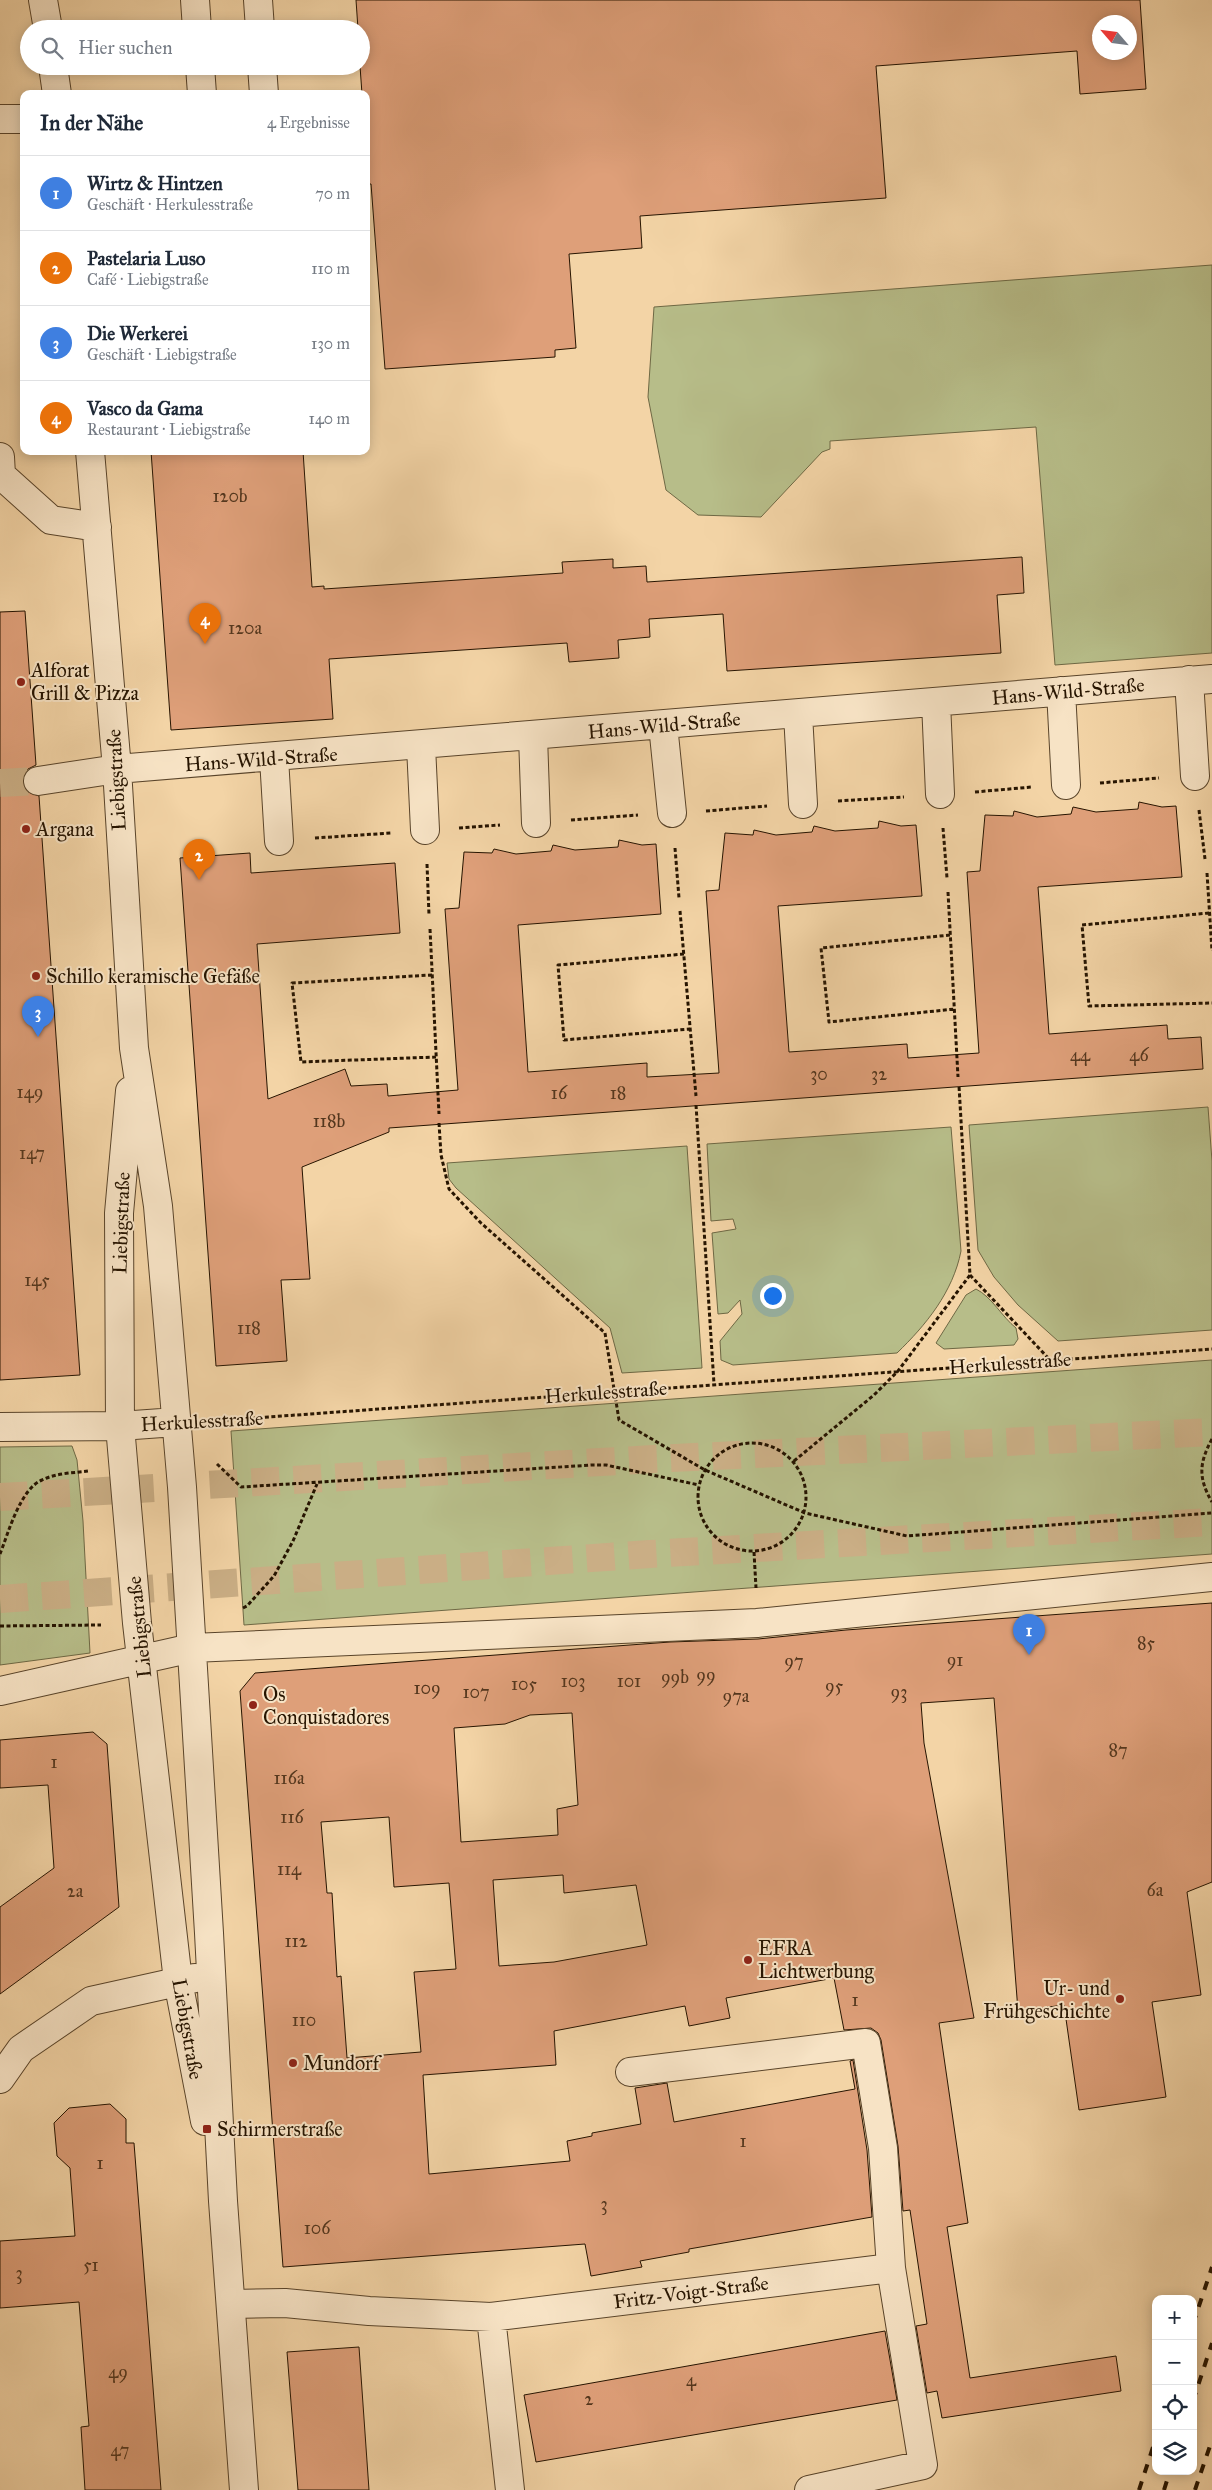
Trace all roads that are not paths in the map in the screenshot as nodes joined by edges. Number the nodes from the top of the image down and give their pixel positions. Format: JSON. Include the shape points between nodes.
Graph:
{"nodes":[{"id":1,"x":43,"y":0,"type":"edge"},
{"id":2,"x":195,"y":0,"type":"edge"},
{"id":3,"x":258,"y":0,"type":"edge"},
{"id":4,"x":46,"y":20,"type":"edge"},
{"id":5,"x":196,"y":20,"type":"edge"},
{"id":6,"x":259,"y":20,"type":"edge"},
{"id":7,"x":54,"y":75,"type":"edge"},
{"id":8,"x":201,"y":75,"type":"edge"},
{"id":9,"x":263,"y":75,"type":"edge"},
{"id":10,"x":56,"y":90,"type":"edge"},
{"id":11,"x":202,"y":90,"type":"edge"},
{"id":12,"x":264,"y":90,"type":"edge"},
{"id":13,"x":20,"y":119,"type":"edge"},
{"id":14,"x":0,"y":120,"type":"edge"},
{"id":15,"x":90,"y":455,"type":"edge"},
{"id":16,"x":0,"y":457,"type":"edge"},
{"id":17,"x":97,"y":527,"type":"junction"},
{"id":18,"x":1201,"y":680,"type":"edge"},
{"id":19,"x":1061,"y":691,"type":"junction"},
{"id":20,"x":936,"y":702,"type":"junction"},
{"id":21,"x":798,"y":714,"type":"junction"},
{"id":22,"x":663,"y":725,"type":"junction"},
{"id":23,"x":533,"y":736,"type":"junction"},
{"id":24,"x":421,"y":746,"type":"junction"},
{"id":25,"x":274,"y":758,"type":"junction"},
{"id":26,"x":117,"y":770,"type":"junction"},
{"id":27,"x":1195,"y":776,"type":"road end"},
{"id":28,"x":38,"y":781,"type":"tunnel mouth"},
{"id":29,"x":1066,"y":785,"type":"road end"},
{"id":30,"x":940,"y":794,"type":"road end"},
{"id":31,"x":803,"y":804,"type":"road end"},
{"id":32,"x":672,"y":813,"type":"road end"},
{"id":33,"x":536,"y":823,"type":"road end"},
{"id":34,"x":425,"y":830,"type":"road end"},
{"id":35,"x":279,"y":841,"type":"road end"},
{"id":36,"x":134,"y":1048,"type":"junction"},
{"id":37,"x":176,"y":1422,"type":"junction"},
{"id":38,"x":120,"y":1426,"type":"junction"},
{"id":39,"x":0,"y":1427,"type":"edge"},
{"id":40,"x":1212,"y":1577,"type":"edge"},
{"id":41,"x":192,"y":1648,"type":"junction"},
{"id":42,"x":143,"y":1660,"type":"junction"},
{"id":43,"x":0,"y":1691,"type":"edge"},
{"id":44,"x":212,"y":1976,"type":"junction"},
{"id":45,"x":178,"y":1981,"type":"junction"},
{"id":46,"x":630,"y":2072,"type":"dead end"},
{"id":47,"x":0,"y":2079,"type":"edge"},
{"id":48,"x":222,"y":2201,"type":"junction"},
{"id":49,"x":891,"y":2268,"type":"junction"},
{"id":50,"x":231,"y":2304,"type":"junction"},
{"id":51,"x":491,"y":2316,"type":"junction"},
{"id":52,"x":244,"y":2490,"type":"edge"},
{"id":53,"x":510,"y":2490,"type":"edge"},
{"id":54,"x":809,"y":2490,"type":"edge"}],
"edges":[{"from":1,"to":4,"type":"street"},
{"from":2,"to":5,"type":"street"},
{"from":3,"to":6,"type":"street"},
{"from":7,"to":10,"type":"street"},
{"from":8,"to":11,"type":"street"},
{"from":9,"to":12,"type":"street"},
{"from":13,"to":14,"type":"street"},
{"from":15,"to":17,"type":"street","name":"Liebigstraße"},
{"from":16,"to":17,"type":"street","via":[[1,475],[51,520]]},
{"from":17,"to":26,"type":"street","name":"Liebigstraße"},
{"from":18,"to":19,"type":"street","name":"Hans-Wild-Straße"},
{"from":18,"to":27,"type":"street"},
{"from":19,"to":20,"type":"street","name":"Hans-Wild-Straße"},
{"from":19,"to":29,"type":"street"},
{"from":20,"to":21,"type":"street","name":"Hans-Wild-Straße"},
{"from":20,"to":30,"type":"street"},
{"from":21,"to":22,"type":"street","name":"Hans-Wild-Straße"},
{"from":21,"to":31,"type":"street"},
{"from":22,"to":23,"type":"street","name":"Hans-Wild-Straße"},
{"from":22,"to":32,"type":"street"},
{"from":23,"to":24,"type":"street","name":"Hans-Wild-Straße"},
{"from":23,"to":33,"type":"street"},
{"from":24,"to":25,"type":"street","name":"Hans-Wild-Straße"},
{"from":24,"to":34,"type":"street"},
{"from":25,"to":26,"type":"street","name":"Hans-Wild-Straße"},
{"from":25,"to":35,"type":"street"},
{"from":26,"to":28,"type":"street","name":"Hans-Wild-Straße"},
{"from":26,"to":36,"type":"street","name":"Liebigstraße"},
{"from":36,"to":37,"type":"street","name":"Liebigstraße","via":[[158,1206]]},
{"from":36,"to":38,"type":"street","name":"Liebigstraße","via":[[119,1213]]},
{"from":37,"to":38,"type":"street","name":"Herkulesstraße"},
{"from":37,"to":41,"type":"street","name":"Liebigstraße"},
{"from":38,"to":39,"type":"street","name":"Herkulesstraße"},
{"from":38,"to":42,"type":"street","name":"Liebigstraße"},
{"from":40,"to":41,"type":"street","via":[[757,1624]]},
{"from":41,"to":42,"type":"street"},
{"from":41,"to":44,"type":"street","name":"Liebigstraße"},
{"from":42,"to":43,"type":"street"},
{"from":42,"to":45,"type":"street","name":"Liebigstraße"},
{"from":44,"to":45,"type":"street"},
{"from":44,"to":48,"type":"street","name":"Liebigstraße"},
{"from":45,"to":47,"type":"street","via":[[91,2001],[22,2049]]},
{"from":45,"to":48,"type":"street","name":"Liebigstraße"},
{"from":46,"to":49,"type":"street","via":[[866,2043],[883,2148]]},
{"from":48,"to":50,"type":"street","name":"Liebigstraße"},
{"from":49,"to":51,"type":"street","name":"Fritz-Voigt-Straße"},
{"from":49,"to":54,"type":"street","via":[[923,2466]]},
{"from":50,"to":51,"type":"street","name":"Fritz-Voigt-Straße","via":[[285,2303],[369,2311]]},
{"from":50,"to":52,"type":"street","name":"Liebigstraße"},
{"from":51,"to":53,"type":"street"}]}
